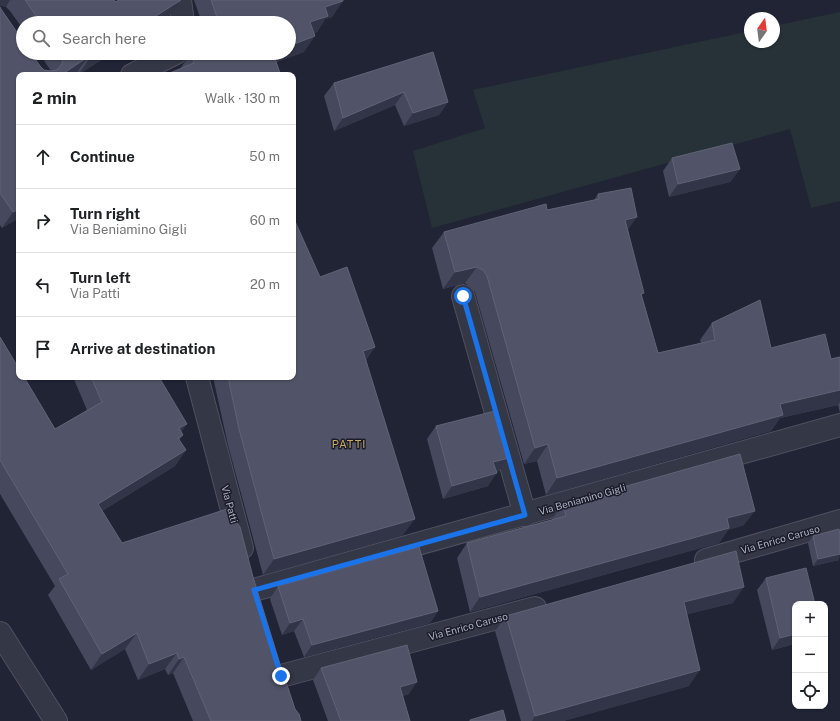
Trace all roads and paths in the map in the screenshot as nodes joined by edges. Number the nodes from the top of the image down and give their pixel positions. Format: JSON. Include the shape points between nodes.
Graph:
{"nodes":[{"id":1,"x":180,"y":0,"type":"edge"},
{"id":2,"x":181,"y":16,"type":"edge"},
{"id":3,"x":162,"y":60,"type":"edge"},
{"id":4,"x":138,"y":72,"type":"edge"},
{"id":5,"x":463,"y":296,"type":"dead end"},
{"id":6,"x":198,"y":380,"type":"edge"},
{"id":7,"x":840,"y":425,"type":"edge"},
{"id":8,"x":525,"y":515,"type":"junction"},
{"id":9,"x":840,"y":521,"type":"edge"},
{"id":10,"x":688,"y":565,"type":"edge"},
{"id":11,"x":254,"y":590,"type":"junction"},
{"id":12,"x":551,"y":604,"type":"edge"},
{"id":13,"x":260,"y":612,"type":"edge"},
{"id":14,"x":0,"y":633,"type":"edge"},
{"id":15,"x":274,"y":654,"type":"edge"},
{"id":16,"x":281,"y":676,"type":"junction"},
{"id":17,"x":288,"y":698,"type":"edge"},
{"id":18,"x":56,"y":721,"type":"edge"}],
"edges":[{"from":1,"to":2,"type":"street"},
{"from":3,"to":4,"type":"street"},
{"from":5,"to":8,"type":"street"},
{"from":6,"to":11,"type":"street","name":"Via Patti"},
{"from":7,"to":8,"type":"street","name":"Via Beniamino Gigli"},
{"from":8,"to":11,"type":"street","name":"Via Beniamino Gigli"},
{"from":9,"to":10,"type":"street","name":"Via Enrico Caruso"},
{"from":11,"to":13,"type":"street","name":"Via Patti"},
{"from":12,"to":16,"type":"street","name":"Via Enrico Caruso"},
{"from":14,"to":18,"type":"street"},
{"from":15,"to":16,"type":"street"},
{"from":16,"to":17,"type":"street"}]}
